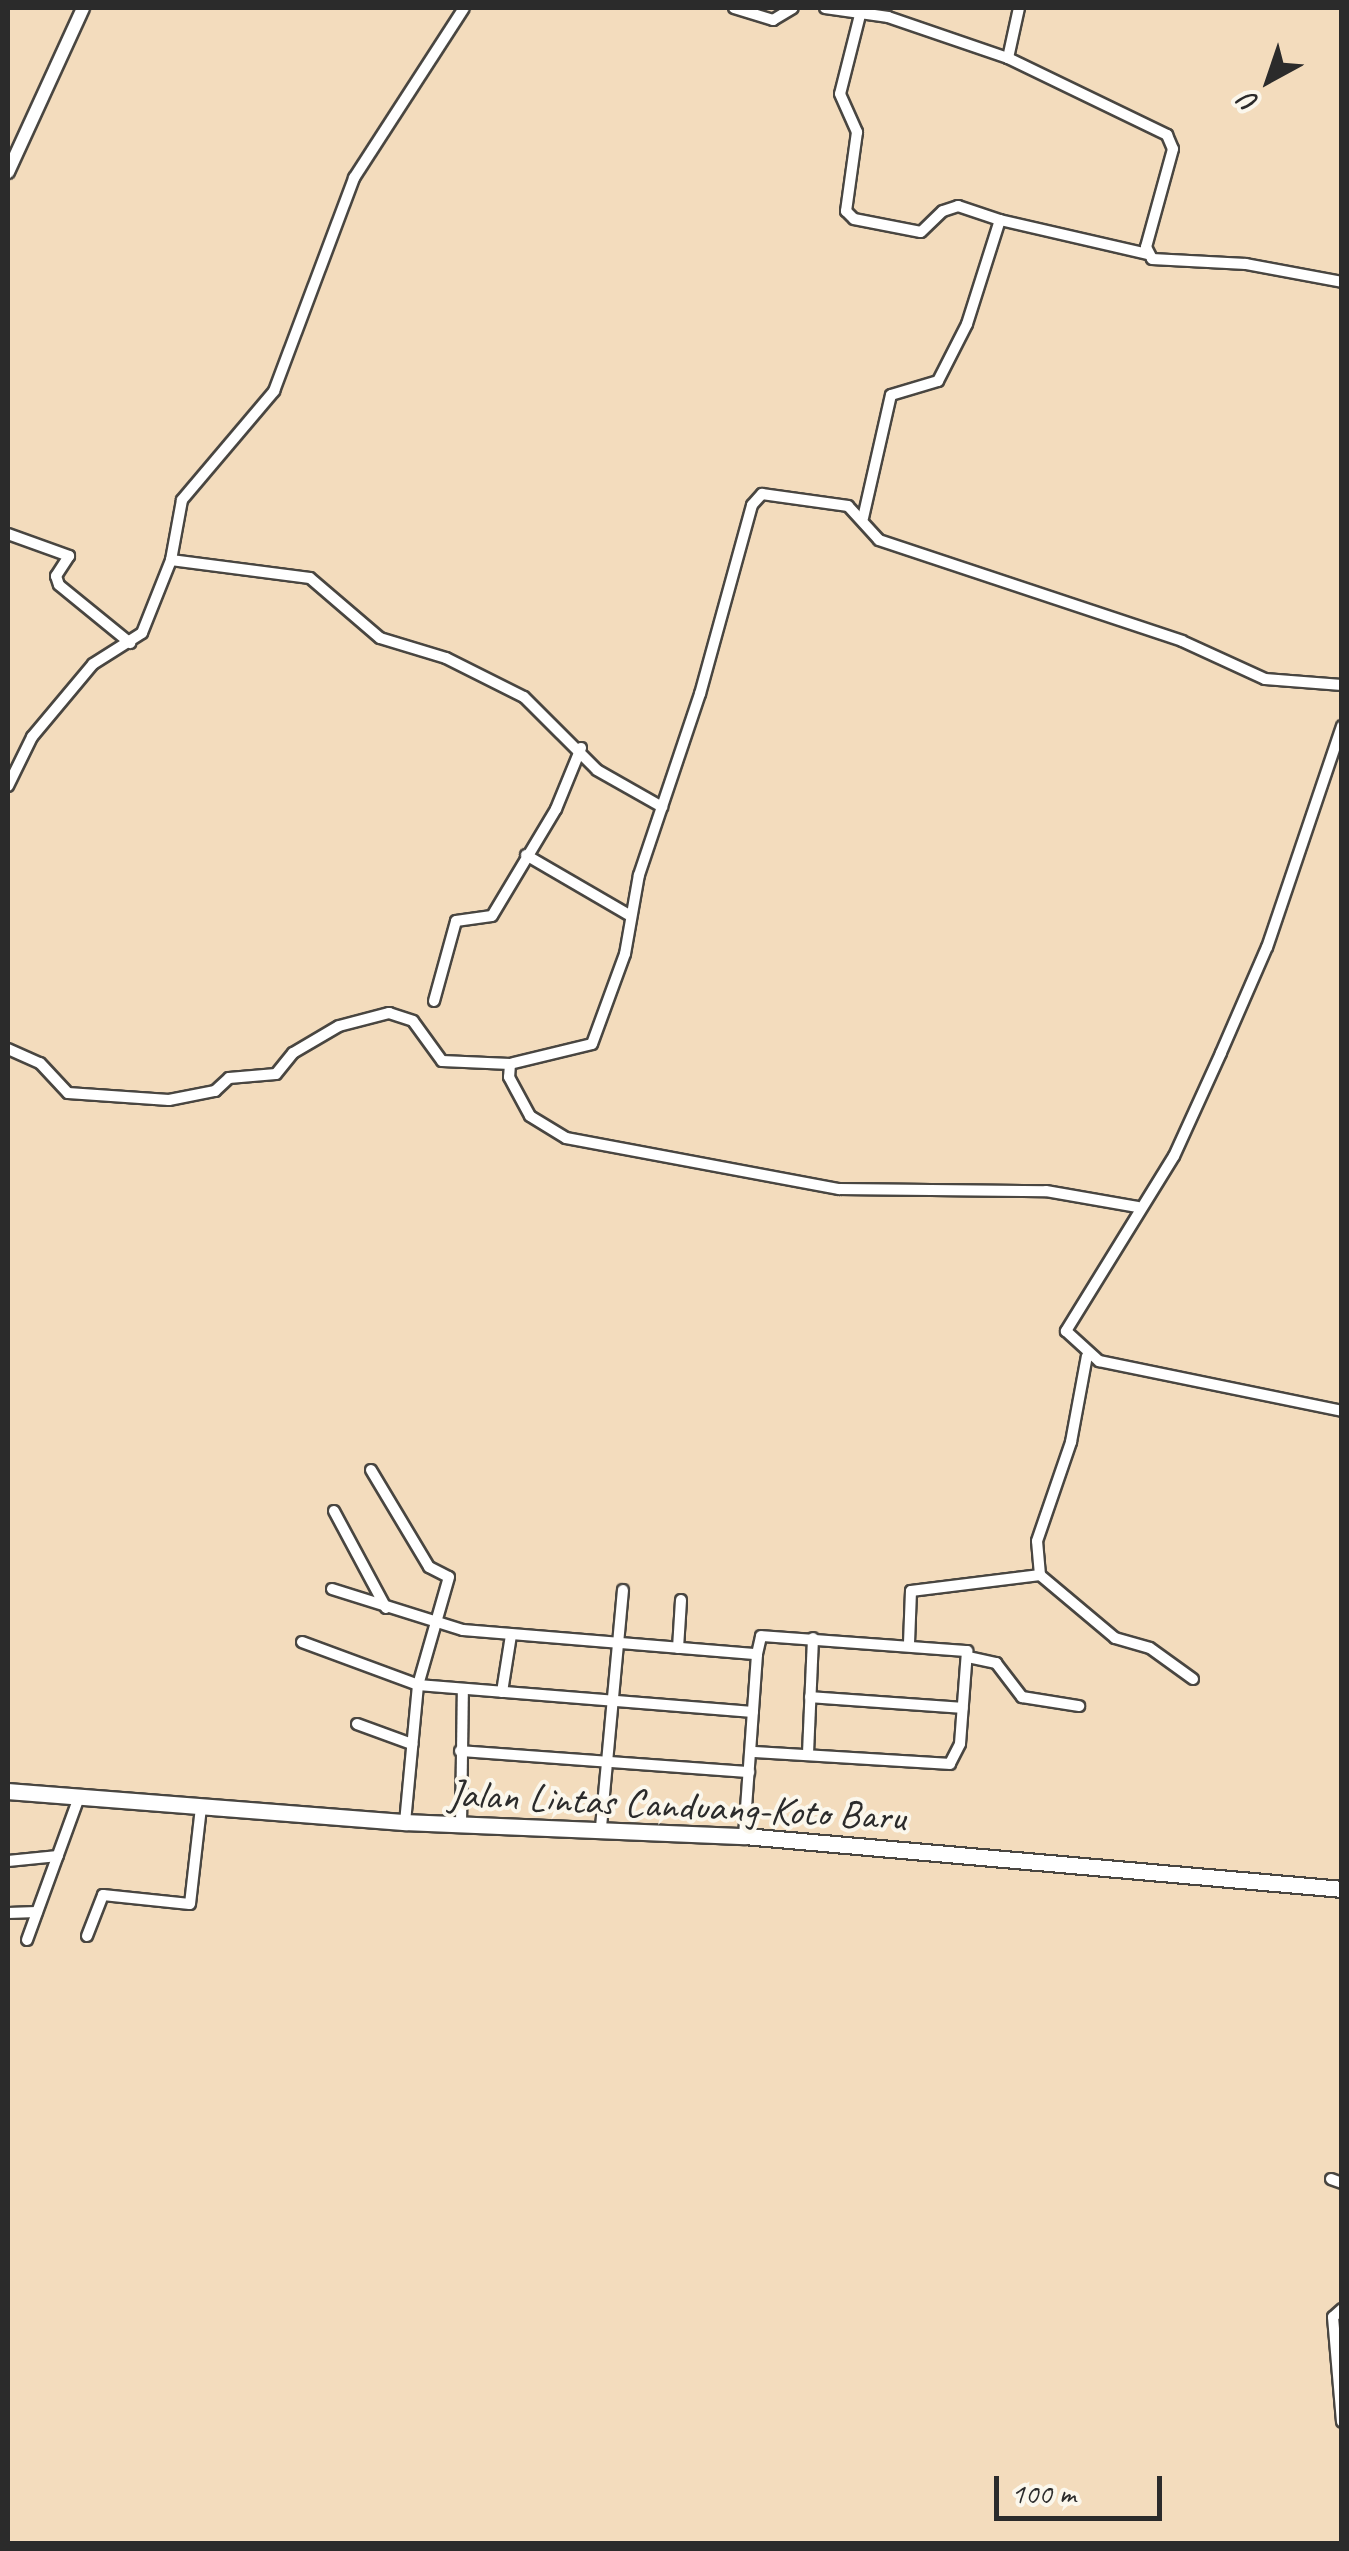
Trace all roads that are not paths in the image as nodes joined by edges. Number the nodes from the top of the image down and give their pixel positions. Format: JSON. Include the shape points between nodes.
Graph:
{"nodes":[{"id":1,"x":83,"y":8,"type":"edge"},
{"id":2,"x":464,"y":8,"type":"edge"},
{"id":3,"x":734,"y":8,"type":"edge"},
{"id":4,"x":793,"y":8,"type":"edge"},
{"id":5,"x":825,"y":8,"type":"edge"},
{"id":6,"x":1019,"y":8,"type":"edge"},
{"id":7,"x":860,"y":14,"type":"junction"},
{"id":8,"x":1008,"y":58,"type":"junction"},
{"id":9,"x":8,"y":172,"type":"edge"},
{"id":10,"x":1000,"y":220,"type":"junction"},
{"id":11,"x":1148,"y":254,"type":"junction"},
{"id":12,"x":1342,"y":282,"type":"edge"},
{"id":13,"x":863,"y":518,"type":"junction"},
{"id":14,"x":8,"y":534,"type":"edge"},
{"id":15,"x":171,"y":560,"type":"junction"},
{"id":16,"x":130,"y":643,"type":"junction"},
{"id":17,"x":1342,"y":685,"type":"edge"},
{"id":18,"x":1342,"y":726,"type":"edge"},
{"id":19,"x":582,"y":748,"type":"junction"},
{"id":20,"x":8,"y":786,"type":"edge"},
{"id":21,"x":662,"y":807,"type":"junction"},
{"id":22,"x":526,"y":855,"type":"junction"},
{"id":23,"x":629,"y":915,"type":"junction"},
{"id":24,"x":434,"y":1001,"type":"dead end"},
{"id":25,"x":8,"y":1048,"type":"edge"},
{"id":26,"x":510,"y":1064,"type":"junction"},
{"id":27,"x":1138,"y":1207,"type":"junction"},
{"id":28,"x":1087,"y":1356,"type":"junction"},
{"id":29,"x":1342,"y":1411,"type":"edge"},
{"id":30,"x":371,"y":1470,"type":"dead end"},
{"id":31,"x":334,"y":1512,"type":"dead end"},
{"id":32,"x":1040,"y":1575,"type":"junction"},
{"id":33,"x":332,"y":1589,"type":"dead end"},
{"id":34,"x":623,"y":1590,"type":"dead end"},
{"id":35,"x":681,"y":1600,"type":"dead end"},
{"id":36,"x":386,"y":1609,"type":"junction"},
{"id":37,"x":432,"y":1625,"type":"junction"},
{"id":38,"x":511,"y":1635,"type":"junction"},
{"id":39,"x":813,"y":1638,"type":"junction"},
{"id":40,"x":302,"y":1642,"type":"dead end"},
{"id":41,"x":909,"y":1643,"type":"junction"},
{"id":42,"x":618,"y":1644,"type":"junction"},
{"id":43,"x":678,"y":1648,"type":"junction"},
{"id":44,"x":757,"y":1654,"type":"junction"},
{"id":45,"x":968,"y":1657,"type":"junction"},
{"id":46,"x":1193,"y":1679,"type":"dead end"},
{"id":47,"x":418,"y":1685,"type":"junction"},
{"id":48,"x":462,"y":1690,"type":"junction"},
{"id":49,"x":502,"y":1692,"type":"junction"},
{"id":50,"x":810,"y":1696,"type":"junction"},
{"id":51,"x":614,"y":1700,"type":"junction"},
{"id":52,"x":1078,"y":1706,"type":"dead end"},
{"id":53,"x":962,"y":1708,"type":"junction"},
{"id":54,"x":753,"y":1712,"type":"junction"},
{"id":55,"x":357,"y":1724,"type":"dead end"},
{"id":56,"x":412,"y":1744,"type":"junction"},
{"id":57,"x":460,"y":1751,"type":"junction"},
{"id":58,"x":751,"y":1752,"type":"junction"},
{"id":59,"x":808,"y":1753,"type":"junction"},
{"id":60,"x":610,"y":1761,"type":"junction"},
{"id":61,"x":749,"y":1772,"type":"junction"},
{"id":62,"x":8,"y":1791,"type":"edge"},
{"id":63,"x":79,"y":1797,"type":"junction"},
{"id":64,"x":201,"y":1808,"type":"junction"},
{"id":65,"x":405,"y":1822,"type":"junction"},
{"id":66,"x":461,"y":1825,"type":"junction"},
{"id":67,"x":602,"y":1827,"type":"junction"},
{"id":68,"x":744,"y":1836,"type":"junction"},
{"id":69,"x":58,"y":1856,"type":"junction"},
{"id":70,"x":8,"y":1861,"type":"edge"},
{"id":71,"x":1342,"y":1890,"type":"edge"},
{"id":72,"x":38,"y":1912,"type":"junction"},
{"id":73,"x":8,"y":1913,"type":"edge"},
{"id":74,"x":87,"y":1936,"type":"dead end"},
{"id":75,"x":27,"y":1940,"type":"dead end"},
{"id":76,"x":1342,"y":2308,"type":"edge"},
{"id":77,"x":1342,"y":2422,"type":"edge"}],
"edges":[{"from":1,"to":9,"type":"street"},
{"from":2,"to":15,"type":"street","via":[[354,178],[274,391],[182,500]]},
{"from":3,"to":4,"type":"street","via":[[773,20]]},
{"from":5,"to":7,"type":"street"},
{"from":6,"to":8,"type":"street"},
{"from":7,"to":8,"type":"street","via":[[916,25]]},
{"from":7,"to":10,"type":"street","via":[[840,94],[857,132],[846,211],[854,219],[921,232],[942,210],[958,206]]},
{"from":8,"to":11,"type":"street","via":[[1172,140]]},
{"from":10,"to":11,"type":"street"},
{"from":10,"to":13,"type":"street","via":[[967,324],[938,380],[890,395]]},
{"from":11,"to":12,"type":"street"},
{"from":13,"to":17,"type":"street","via":[[879,540],[1182,640],[1266,678]]},
{"from":13,"to":21,"type":"street","via":[[848,506],[774,491],[752,505]]},
{"from":14,"to":16,"type":"street","via":[[69,556],[56,576],[59,586]]},
{"from":15,"to":16,"type":"street","via":[[146,625]]},
{"from":15,"to":19,"type":"street","via":[[310,578],[380,638],[446,658],[524,696]]},
{"from":16,"to":20,"type":"street","via":[[93,664],[32,737]]},
{"from":18,"to":27,"type":"street","via":[[1242,1007],[1174,1156]]},
{"from":19,"to":21,"type":"street","via":[[597,770]]},
{"from":19,"to":22,"type":"street","via":[[556,809]]},
{"from":21,"to":23,"type":"street"},
{"from":22,"to":23,"type":"street"},
{"from":22,"to":24,"type":"street","via":[[492,916],[456,921]]},
{"from":23,"to":26,"type":"street","via":[[625,954],[592,1044]]},
{"from":25,"to":26,"type":"street","via":[[40,1063],[68,1093],[169,1100],[216,1091],[229,1078],[276,1074],[293,1053],[339,1026],[389,1013],[413,1021],[442,1061]]},
{"from":26,"to":27,"type":"street","via":[[509,1076],[530,1116],[566,1138],[839,1189],[1046,1192]]},
{"from":27,"to":28,"type":"street","via":[[1066,1331]]},
{"from":28,"to":29,"type":"street"},
{"from":28,"to":32,"type":"street","via":[[1071,1442],[1037,1541]]},
{"from":30,"to":37,"type":"street","via":[[428,1567],[448,1574]]},
{"from":31,"to":36,"type":"street"},
{"from":32,"to":41,"type":"street","via":[[911,1591]]},
{"from":32,"to":46,"type":"street","via":[[1115,1638],[1150,1648]]},
{"from":33,"to":36,"type":"street"},
{"from":34,"to":42,"type":"street"},
{"from":35,"to":43,"type":"street"},
{"from":36,"to":37,"type":"street"},
{"from":37,"to":38,"type":"street"},
{"from":37,"to":47,"type":"street"},
{"from":38,"to":42,"type":"street"},
{"from":38,"to":49,"type":"street"},
{"from":39,"to":41,"type":"street"},
{"from":39,"to":44,"type":"street","via":[[765,1634]]},
{"from":39,"to":50,"type":"street"},
{"from":40,"to":47,"type":"street"},
{"from":41,"to":45,"type":"street","via":[[962,1647]]},
{"from":42,"to":43,"type":"street"},
{"from":42,"to":51,"type":"street"},
{"from":43,"to":44,"type":"street"},
{"from":44,"to":54,"type":"street"},
{"from":45,"to":52,"type":"street","via":[[1001,1666],[1018,1695]]},
{"from":45,"to":53,"type":"street"},
{"from":47,"to":48,"type":"street"},
{"from":47,"to":56,"type":"street"},
{"from":48,"to":49,"type":"street"},
{"from":48,"to":57,"type":"street"},
{"from":49,"to":51,"type":"street"},
{"from":50,"to":53,"type":"street"},
{"from":50,"to":59,"type":"street"},
{"from":51,"to":54,"type":"street"},
{"from":51,"to":60,"type":"street"},
{"from":53,"to":59,"type":"street","via":[[958,1758],[950,1764]]},
{"from":54,"to":58,"type":"street"},
{"from":55,"to":56,"type":"street"},
{"from":56,"to":65,"type":"street"},
{"from":57,"to":60,"type":"street"},
{"from":57,"to":66,"type":"street"},
{"from":58,"to":59,"type":"street"},
{"from":58,"to":61,"type":"street"},
{"from":60,"to":61,"type":"street"},
{"from":60,"to":67,"type":"street"},
{"from":61,"to":68,"type":"street"},
{"from":62,"to":63,"type":"main road","name":"Jalan Lintas Canduang-Koto Baru"},
{"from":63,"to":64,"type":"main road","name":"Jalan Lintas Canduang-Koto Baru"},
{"from":63,"to":69,"type":"street"},
{"from":64,"to":65,"type":"main road","name":"Jalan Lintas Canduang-Koto Baru"},
{"from":64,"to":74,"type":"street","via":[[190,1904],[103,1896]]},
{"from":65,"to":66,"type":"main road","name":"Jalan Lintas Canduang-Koto Baru"},
{"from":66,"to":67,"type":"main road","name":"Jalan Lintas Canduang-Koto Baru"},
{"from":67,"to":68,"type":"main road","name":"Jalan Lintas Canduang-Koto Baru"},
{"from":68,"to":71,"type":"main road","name":"Jalan Lintas Canduang-Koto Baru"},
{"from":69,"to":70,"type":"street"},
{"from":69,"to":72,"type":"street"},
{"from":72,"to":73,"type":"street"},
{"from":72,"to":75,"type":"street"},
{"from":76,"to":77,"type":"street","via":[[1333,2316]]}]}
